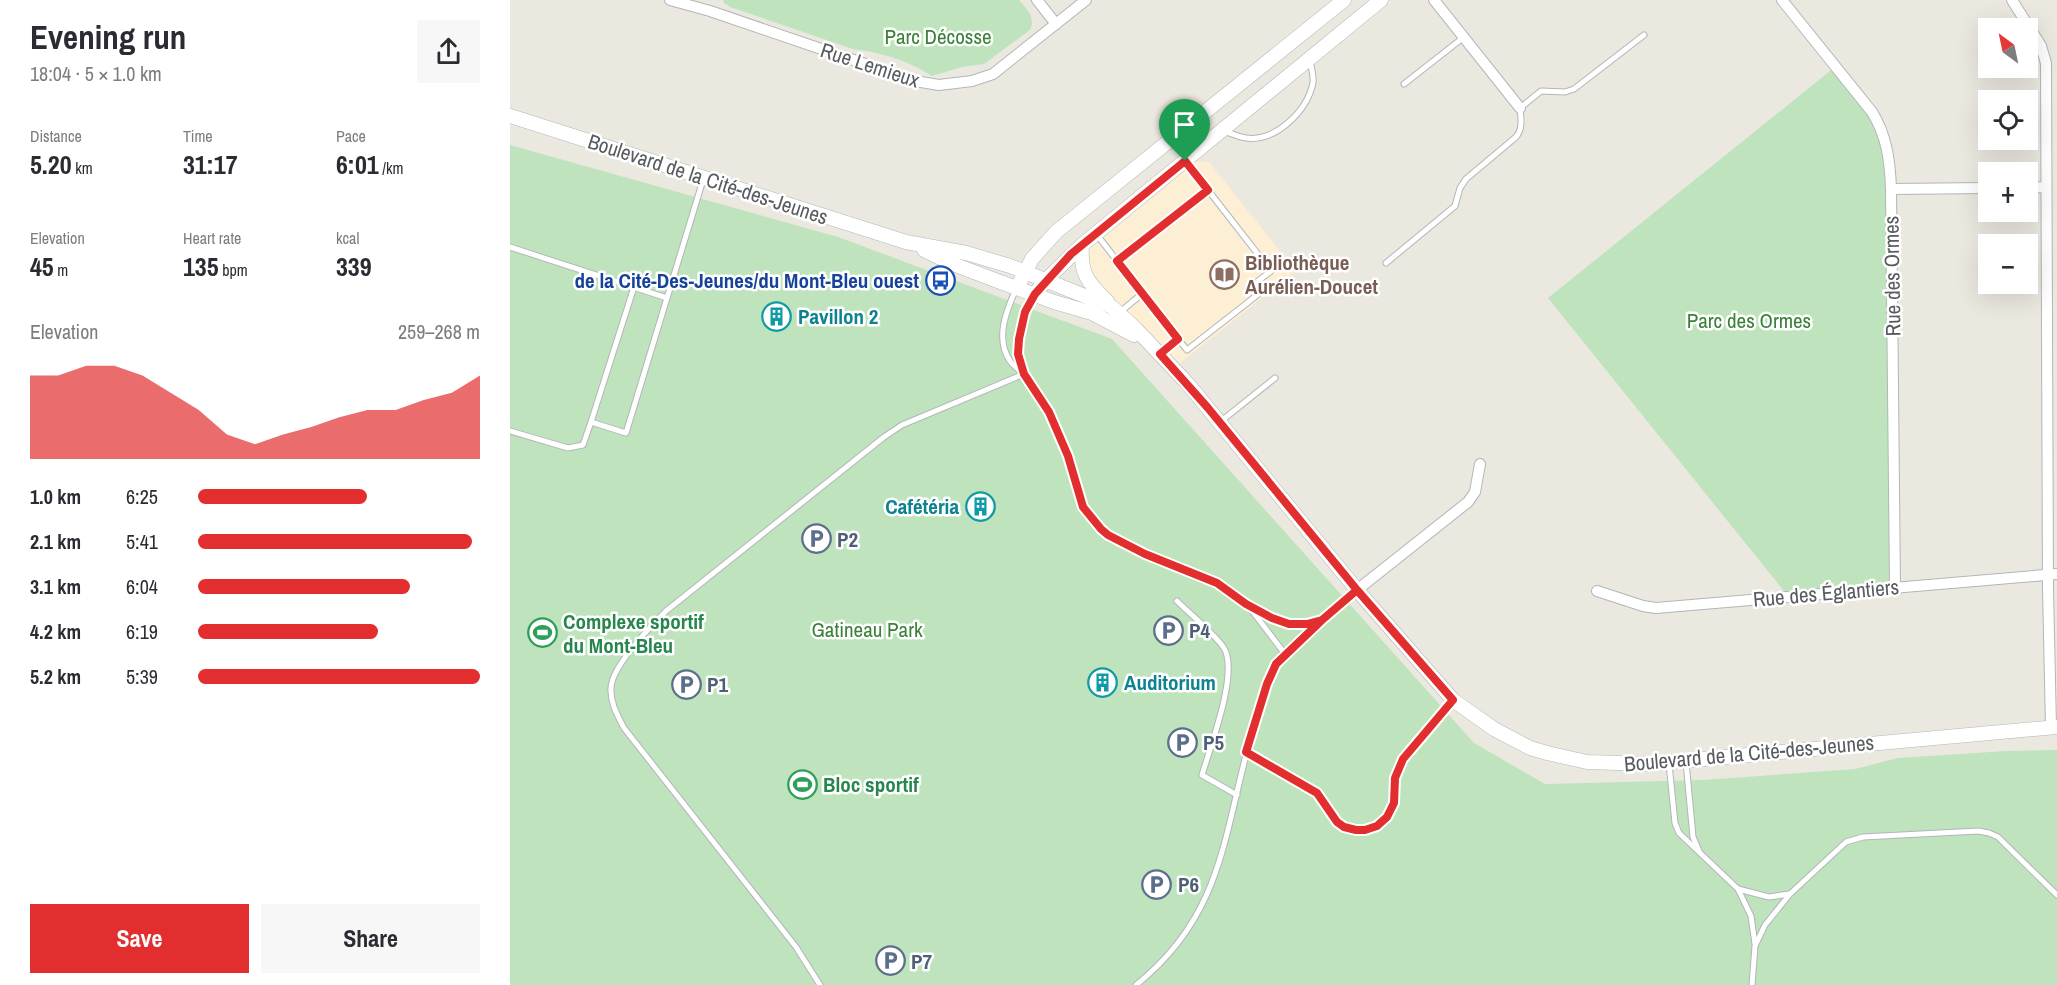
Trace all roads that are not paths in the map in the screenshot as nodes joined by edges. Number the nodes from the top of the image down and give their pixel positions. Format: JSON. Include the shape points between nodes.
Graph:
{"nodes":[{"id":1,"x":670,"y":0,"type":"edge"},
{"id":2,"x":1037,"y":0,"type":"edge"},
{"id":3,"x":1086,"y":0,"type":"edge"},
{"id":4,"x":1344,"y":0,"type":"edge"},
{"id":5,"x":1381,"y":0,"type":"edge"},
{"id":6,"x":1434,"y":0,"type":"edge"},
{"id":7,"x":1782,"y":0,"type":"edge"},
{"id":8,"x":2012,"y":0,"type":"edge"},
{"id":9,"x":711,"y":5,"type":"edge"},
{"id":10,"x":1056,"y":24,"type":"junction"},
{"id":11,"x":1644,"y":35,"type":"dead end"},
{"id":12,"x":1464,"y":37,"type":"junction"},
{"id":13,"x":1310,"y":59,"type":"junction"},
{"id":14,"x":1404,"y":84,"type":"dead end"},
{"id":15,"x":1520,"y":108,"type":"junction"},
{"id":16,"x":510,"y":116,"type":"edge"},
{"id":17,"x":1222,"y":131,"type":"junction"},
{"id":18,"x":1185,"y":161,"type":"junction"},
{"id":19,"x":704,"y":178,"type":"junction"},
{"id":20,"x":2038,"y":187,"type":"edge"},
{"id":21,"x":2046,"y":187,"type":"junction"},
{"id":22,"x":1978,"y":188,"type":"edge"},
{"id":23,"x":1891,"y":189,"type":"junction"},
{"id":24,"x":1208,"y":190,"type":"junction"},
{"id":25,"x":1096,"y":233,"type":"junction"},
{"id":26,"x":906,"y":242,"type":"junction"},
{"id":27,"x":1082,"y":245,"type":"junction"},
{"id":28,"x":510,"y":247,"type":"edge"},
{"id":29,"x":1117,"y":261,"type":"junction"},
{"id":30,"x":1386,"y":263,"type":"dead end"},
{"id":31,"x":1024,"y":272,"type":"junction"},
{"id":32,"x":1046,"y":280,"type":"junction"},
{"id":33,"x":634,"y":287,"type":"junction"},
{"id":34,"x":1017,"y":288,"type":"junction"},
{"id":35,"x":1143,"y":293,"type":"junction"},
{"id":36,"x":1035,"y":294,"type":"junction"},
{"id":37,"x":667,"y":298,"type":"junction"},
{"id":38,"x":1116,"y":310,"type":"junction"},
{"id":39,"x":1178,"y":339,"type":"junction"},
{"id":40,"x":1156,"y":350,"type":"junction"},
{"id":41,"x":1024,"y":374,"type":"junction"},
{"id":42,"x":1275,"y":378,"type":"dead end"},
{"id":43,"x":591,"y":422,"type":"junction"},
{"id":44,"x":1220,"y":422,"type":"junction"},
{"id":45,"x":510,"y":431,"type":"edge"},
{"id":46,"x":1480,"y":464,"type":"dead end"},
{"id":47,"x":2053,"y":575,"type":"edge"},
{"id":48,"x":1895,"y":587,"type":"junction"},
{"id":49,"x":1357,"y":590,"type":"junction"},
{"id":50,"x":1597,"y":591,"type":"dead end"},
{"id":51,"x":1177,"y":601,"type":"dead end"},
{"id":52,"x":1246,"y":604,"type":"junction"},
{"id":53,"x":1322,"y":620,"type":"junction"},
{"id":54,"x":1285,"y":654,"type":"junction"},
{"id":55,"x":1453,"y":700,"type":"junction"},
{"id":56,"x":2054,"y":727,"type":"edge"},
{"id":57,"x":1246,"y":752,"type":"junction"},
{"id":58,"x":1686,"y":761,"type":"junction"},
{"id":59,"x":1668,"y":763,"type":"junction"},
{"id":60,"x":1237,"y":795,"type":"junction"},
{"id":61,"x":1701,"y":855,"type":"junction"},
{"id":62,"x":1738,"y":889,"type":"junction"},
{"id":63,"x":1790,"y":894,"type":"junction"},
{"id":64,"x":2057,"y":895,"type":"edge"},
{"id":65,"x":1755,"y":946,"type":"junction"},
{"id":66,"x":820,"y":985,"type":"edge"},
{"id":67,"x":1136,"y":985,"type":"edge"},
{"id":68,"x":1752,"y":985,"type":"edge"}],
"edges":[{"from":1,"to":9,"type":"street","name":"Rue Lemieux"},
{"from":2,"to":10,"type":"street"},
{"from":3,"to":10,"type":"street","name":"Rue Lemieux"},
{"from":4,"to":31,"type":"street","via":[[1056,232]]},
{"from":5,"to":13,"type":"street"},
{"from":6,"to":12,"type":"street"},
{"from":7,"to":23,"type":"street","name":"Rue des Ormes","via":[[1877,120],[1888,154]]},
{"from":8,"to":21,"type":"street","via":[[2041,46],[2046,63]]},
{"from":9,"to":10,"type":"street","name":"Rue Lemieux","via":[[915,81],[939,85],[993,74]]},
{"from":11,"to":15,"type":"lane","via":[[1575,89],[1541,91]]},
{"from":12,"to":14,"type":"lane"},
{"from":12,"to":15,"type":"street"},
{"from":13,"to":17,"type":"street"},
{"from":13,"to":17,"type":"lane","via":[[1314,81],[1307,100],[1289,123],[1268,135],[1247,138]]},
{"from":15,"to":30,"type":"lane","via":[[1520,133],[1466,179],[1455,206]]},
{"from":16,"to":19,"type":"street","name":"Boulevard de la Cité-des-Jeunes"},
{"from":17,"to":18,"type":"street"},
{"from":18,"to":24,"type":"lane"},
{"from":18,"to":25,"type":"street"},
{"from":19,"to":26,"type":"street","name":"Boulevard de la Cité-des-Jeunes"},
{"from":19,"to":37,"type":"lane"},
{"from":20,"to":21,"type":"street"},
{"from":21,"to":47,"type":"street"},
{"from":22,"to":23,"type":"street"},
{"from":23,"to":48,"type":"street","name":"Rue des Ormes"},
{"from":24,"to":29,"type":"lane"},
{"from":24,"to":39,"type":"lane","via":[[1271,272],[1258,281],[1264,290],[1187,350]]},
{"from":25,"to":27,"type":"street"},
{"from":25,"to":29,"type":"lane"},
{"from":26,"to":31,"type":"street","name":"Boulevard de la Cité-des-Jeunes","via":[[966,253]]},
{"from":26,"to":34,"type":"street","name":"Boulevard de la Cité-des-Jeunes"},
{"from":27,"to":32,"type":"street"},
{"from":27,"to":38,"type":"street","via":[[1085,277]]},
{"from":28,"to":33,"type":"lane"},
{"from":29,"to":35,"type":"lane"},
{"from":31,"to":32,"type":"street","name":"Boulevard de la Cité-des-Jeunes"},
{"from":31,"to":34,"type":"street"},
{"from":32,"to":36,"type":"street"},
{"from":32,"to":38,"type":"street","name":"Boulevard de la Cité-des-Jeunes"},
{"from":33,"to":37,"type":"lane"},
{"from":33,"to":43,"type":"lane"},
{"from":34,"to":36,"type":"street","name":"Boulevard de la Cité-des-Jeunes"},
{"from":34,"to":41,"type":"lane","via":[[1002,332],[1010,362]]},
{"from":35,"to":38,"type":"lane"},
{"from":35,"to":39,"type":"lane"},
{"from":36,"to":40,"type":"street","name":"Boulevard de la Cité-des-Jeunes","via":[[1092,313]]},
{"from":36,"to":41,"type":"lane","via":[[1025,312],[1019,339],[1018,354]]},
{"from":37,"to":43,"type":"lane","via":[[626,433]]},
{"from":38,"to":40,"type":"street","name":"Boulevard de la Cité-des-Jeunes"},
{"from":39,"to":40,"type":"lane"},
{"from":40,"to":44,"type":"street","name":"Boulevard de la Cité-des-Jeunes"},
{"from":41,"to":52,"type":"lane","via":[[1049,412],[1068,456],[1083,507],[1101,529],[1145,554],[1217,583]]},
{"from":41,"to":66,"type":"lane","via":[[884,436],[666,610],[646,630],[614,676],[613,705],[624,728],[796,947]]},
{"from":42,"to":44,"type":"lane"},
{"from":43,"to":45,"type":"lane","via":[[583,445],[568,447]]},
{"from":44,"to":49,"type":"street","name":"Boulevard de la Cité-des-Jeunes"},
{"from":46,"to":49,"type":"street","via":[[1475,492],[1468,502]]},
{"from":47,"to":48,"type":"street","name":"Rue des Églantiers"},
{"from":47,"to":56,"type":"street"},
{"from":48,"to":50,"type":"street","name":"Rue des Églantiers","via":[[1656,608]]},
{"from":49,"to":53,"type":"lane"},
{"from":49,"to":55,"type":"street","name":"Boulevard de la Cité-des-Jeunes"},
{"from":51,"to":60,"type":"lane","via":[[1220,643],[1228,660],[1228,680],[1202,775]]},
{"from":52,"to":53,"type":"lane","via":[[1289,624]]},
{"from":52,"to":54,"type":"lane"},
{"from":53,"to":54,"type":"lane"},
{"from":54,"to":57,"type":"lane","via":[[1267,684]]},
{"from":55,"to":57,"type":"lane","via":[[1403,759],[1395,778],[1394,803],[1387,817],[1365,830],[1344,827],[1317,793]]},
{"from":55,"to":59,"type":"street","name":"Boulevard de la Cité-des-Jeunes","via":[[1494,729],[1547,753],[1605,764]]},
{"from":56,"to":58,"type":"street","name":"Boulevard de la Cité-des-Jeunes"},
{"from":57,"to":60,"type":"lane"},
{"from":58,"to":59,"type":"street","name":"Boulevard de la Cité-des-Jeunes"},
{"from":58,"to":61,"type":"lane","via":[[1693,837]]},
{"from":59,"to":61,"type":"lane","via":[[1675,823],[1679,833]]},
{"from":60,"to":67,"type":"lane","via":[[1220,861],[1200,910],[1170,953]]},
{"from":61,"to":62,"type":"lane"},
{"from":62,"to":63,"type":"lane","via":[[1769,897]]},
{"from":62,"to":65,"type":"lane","via":[[1754,927]]},
{"from":63,"to":64,"type":"lane","via":[[1835,851],[1855,838],[1978,831],[1998,837]]},
{"from":63,"to":65,"type":"lane","via":[[1764,925]]},
{"from":65,"to":68,"type":"lane"}]}
